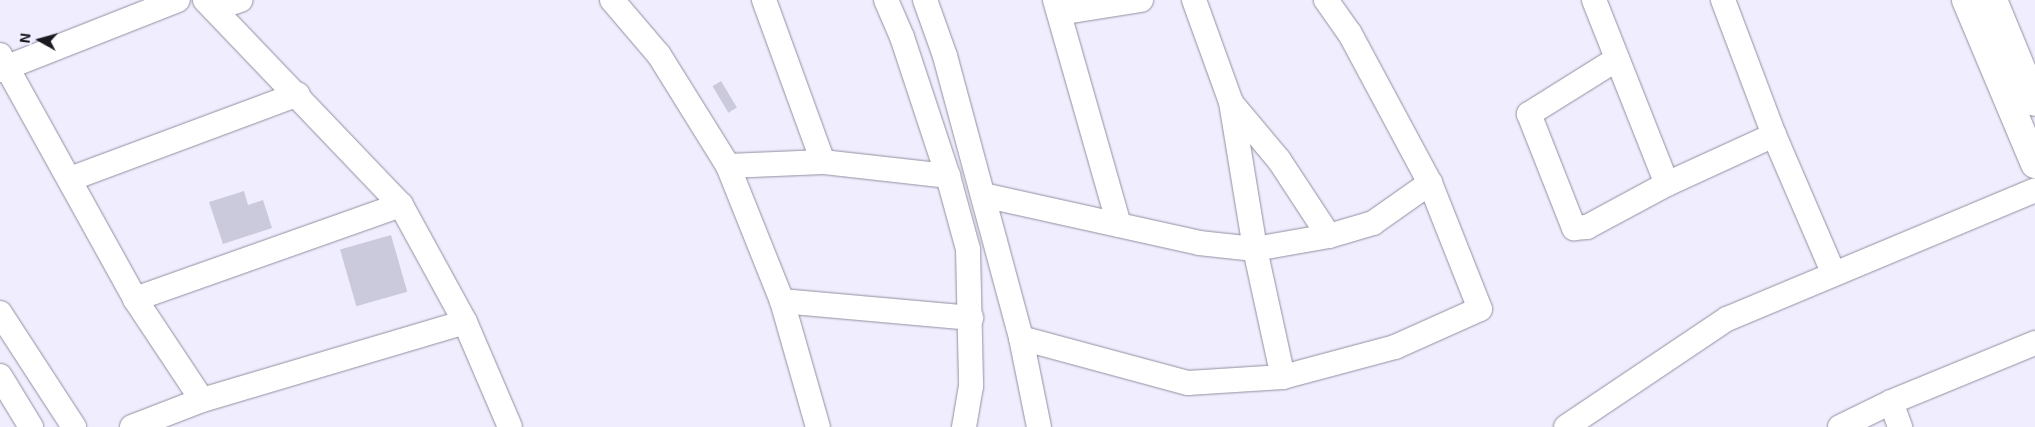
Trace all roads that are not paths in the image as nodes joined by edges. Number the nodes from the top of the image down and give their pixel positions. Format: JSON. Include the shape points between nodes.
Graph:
{"nodes":[{"id":1,"x":178,"y":0,"type":"edge"},
{"id":2,"x":240,"y":0,"type":"edge"},
{"id":3,"x":612,"y":0,"type":"edge"},
{"id":4,"x":764,"y":0,"type":"edge"},
{"id":5,"x":886,"y":0,"type":"edge"},
{"id":6,"x":925,"y":0,"type":"edge"},
{"id":7,"x":1141,"y":0,"type":"edge"},
{"id":8,"x":1194,"y":0,"type":"edge"},
{"id":9,"x":1326,"y":0,"type":"edge"},
{"id":10,"x":1594,"y":0,"type":"edge"},
{"id":11,"x":1724,"y":0,"type":"edge"},
{"id":12,"x":1966,"y":0,"type":"edge"},
{"id":13,"x":1993,"y":0,"type":"edge"},
{"id":14,"x":210,"y":5,"type":"edge"},
{"id":15,"x":1057,"y":6,"type":"edge"},
{"id":16,"x":1617,"y":59,"type":"junction"},
{"id":17,"x":3,"y":64,"type":"edge"},
{"id":18,"x":298,"y":94,"type":"junction"},
{"id":19,"x":1231,"y":102,"type":"junction"},
{"id":20,"x":2035,"y":102,"type":"edge"},
{"id":21,"x":1774,"y":135,"type":"junction"},
{"id":22,"x":822,"y":162,"type":"junction"},
{"id":23,"x":2035,"y":164,"type":"edge"},
{"id":24,"x":728,"y":166,"type":"junction"},
{"id":25,"x":948,"y":176,"type":"junction"},
{"id":26,"x":70,"y":178,"type":"junction"},
{"id":27,"x":1430,"y":183,"type":"junction"},
{"id":28,"x":1667,"y":184,"type":"junction"},
{"id":29,"x":2035,"y":190,"type":"edge"},
{"id":30,"x":982,"y":195,"type":"junction"},
{"id":31,"x":402,"y":205,"type":"junction"},
{"id":32,"x":1119,"y":225,"type":"junction"},
{"id":33,"x":1329,"y":236,"type":"junction"},
{"id":34,"x":1255,"y":249,"type":"junction"},
{"id":35,"x":1834,"y":274,"type":"junction"},
{"id":36,"x":135,"y":299,"type":"junction"},
{"id":37,"x":782,"y":301,"type":"junction"},
{"id":38,"x":0,"y":313,"type":"edge"},
{"id":39,"x":971,"y":318,"type":"junction"},
{"id":40,"x":465,"y":322,"type":"junction"},
{"id":41,"x":1021,"y":338,"type":"junction"},
{"id":42,"x":2035,"y":343,"type":"edge"},
{"id":43,"x":0,"y":376,"type":"edge"},
{"id":44,"x":1283,"y":377,"type":"junction"},
{"id":45,"x":202,"y":400,"type":"junction"},
{"id":46,"x":1890,"y":402,"type":"junction"},
{"id":47,"x":31,"y":427,"type":"edge"},
{"id":48,"x":74,"y":427,"type":"edge"},
{"id":49,"x":132,"y":427,"type":"edge"},
{"id":50,"x":510,"y":427,"type":"edge"},
{"id":51,"x":818,"y":427,"type":"edge"},
{"id":52,"x":964,"y":427,"type":"edge"},
{"id":53,"x":1039,"y":427,"type":"edge"},
{"id":54,"x":1566,"y":427,"type":"edge"},
{"id":55,"x":1840,"y":427,"type":"edge"},
{"id":56,"x":1900,"y":427,"type":"edge"}],
"edges":[{"from":1,"to":17,"type":"street"},
{"from":2,"to":14,"type":"street"},
{"from":3,"to":24,"type":"street","via":[[659,55]]},
{"from":4,"to":22,"type":"street"},
{"from":5,"to":25,"type":"street","via":[[902,37]]},
{"from":6,"to":30,"type":"street","via":[[945,56]]},
{"from":7,"to":15,"type":"street"},
{"from":8,"to":19,"type":"street"},
{"from":9,"to":27,"type":"street","via":[[1350,34]]},
{"from":10,"to":16,"type":"street"},
{"from":11,"to":21,"type":"street"},
{"from":12,"to":23,"type":"street"},
{"from":13,"to":20,"type":"street"},
{"from":14,"to":18,"type":"street"},
{"from":15,"to":32,"type":"street"},
{"from":16,"to":28,"type":"street"},
{"from":16,"to":28,"type":"street","via":[[1529,114],[1570,225],[1587,227]]},
{"from":17,"to":26,"type":"street"},
{"from":18,"to":26,"type":"street"},
{"from":18,"to":31,"type":"street"},
{"from":19,"to":33,"type":"street","via":[[1279,160]]},
{"from":19,"to":34,"type":"street"},
{"from":21,"to":28,"type":"street"},
{"from":21,"to":35,"type":"street"},
{"from":22,"to":24,"type":"street"},
{"from":22,"to":25,"type":"street"},
{"from":24,"to":37,"type":"street"},
{"from":25,"to":39,"type":"street","via":[[968,249]]},
{"from":26,"to":36,"type":"street"},
{"from":27,"to":33,"type":"street","via":[[1373,223]]},
{"from":27,"to":44,"type":"street","via":[[1480,309],[1395,347]]},
{"from":29,"to":35,"type":"street"},
{"from":30,"to":32,"type":"street"},
{"from":30,"to":41,"type":"street"},
{"from":31,"to":36,"type":"street"},
{"from":31,"to":40,"type":"street"},
{"from":32,"to":34,"type":"street","via":[[1199,243]]},
{"from":33,"to":34,"type":"street"},
{"from":34,"to":44,"type":"street"},
{"from":35,"to":54,"type":"street","via":[[1727,319]]},
{"from":36,"to":45,"type":"street"},
{"from":37,"to":39,"type":"street"},
{"from":37,"to":51,"type":"street"},
{"from":38,"to":48,"type":"street"},
{"from":39,"to":52,"type":"street","via":[[971,386]]},
{"from":40,"to":45,"type":"street"},
{"from":40,"to":50,"type":"street"},
{"from":41,"to":44,"type":"street","via":[[1188,383]]},
{"from":41,"to":53,"type":"street"},
{"from":42,"to":46,"type":"street"},
{"from":43,"to":47,"type":"street"},
{"from":45,"to":49,"type":"street"},
{"from":46,"to":55,"type":"street"},
{"from":46,"to":56,"type":"street"}]}
